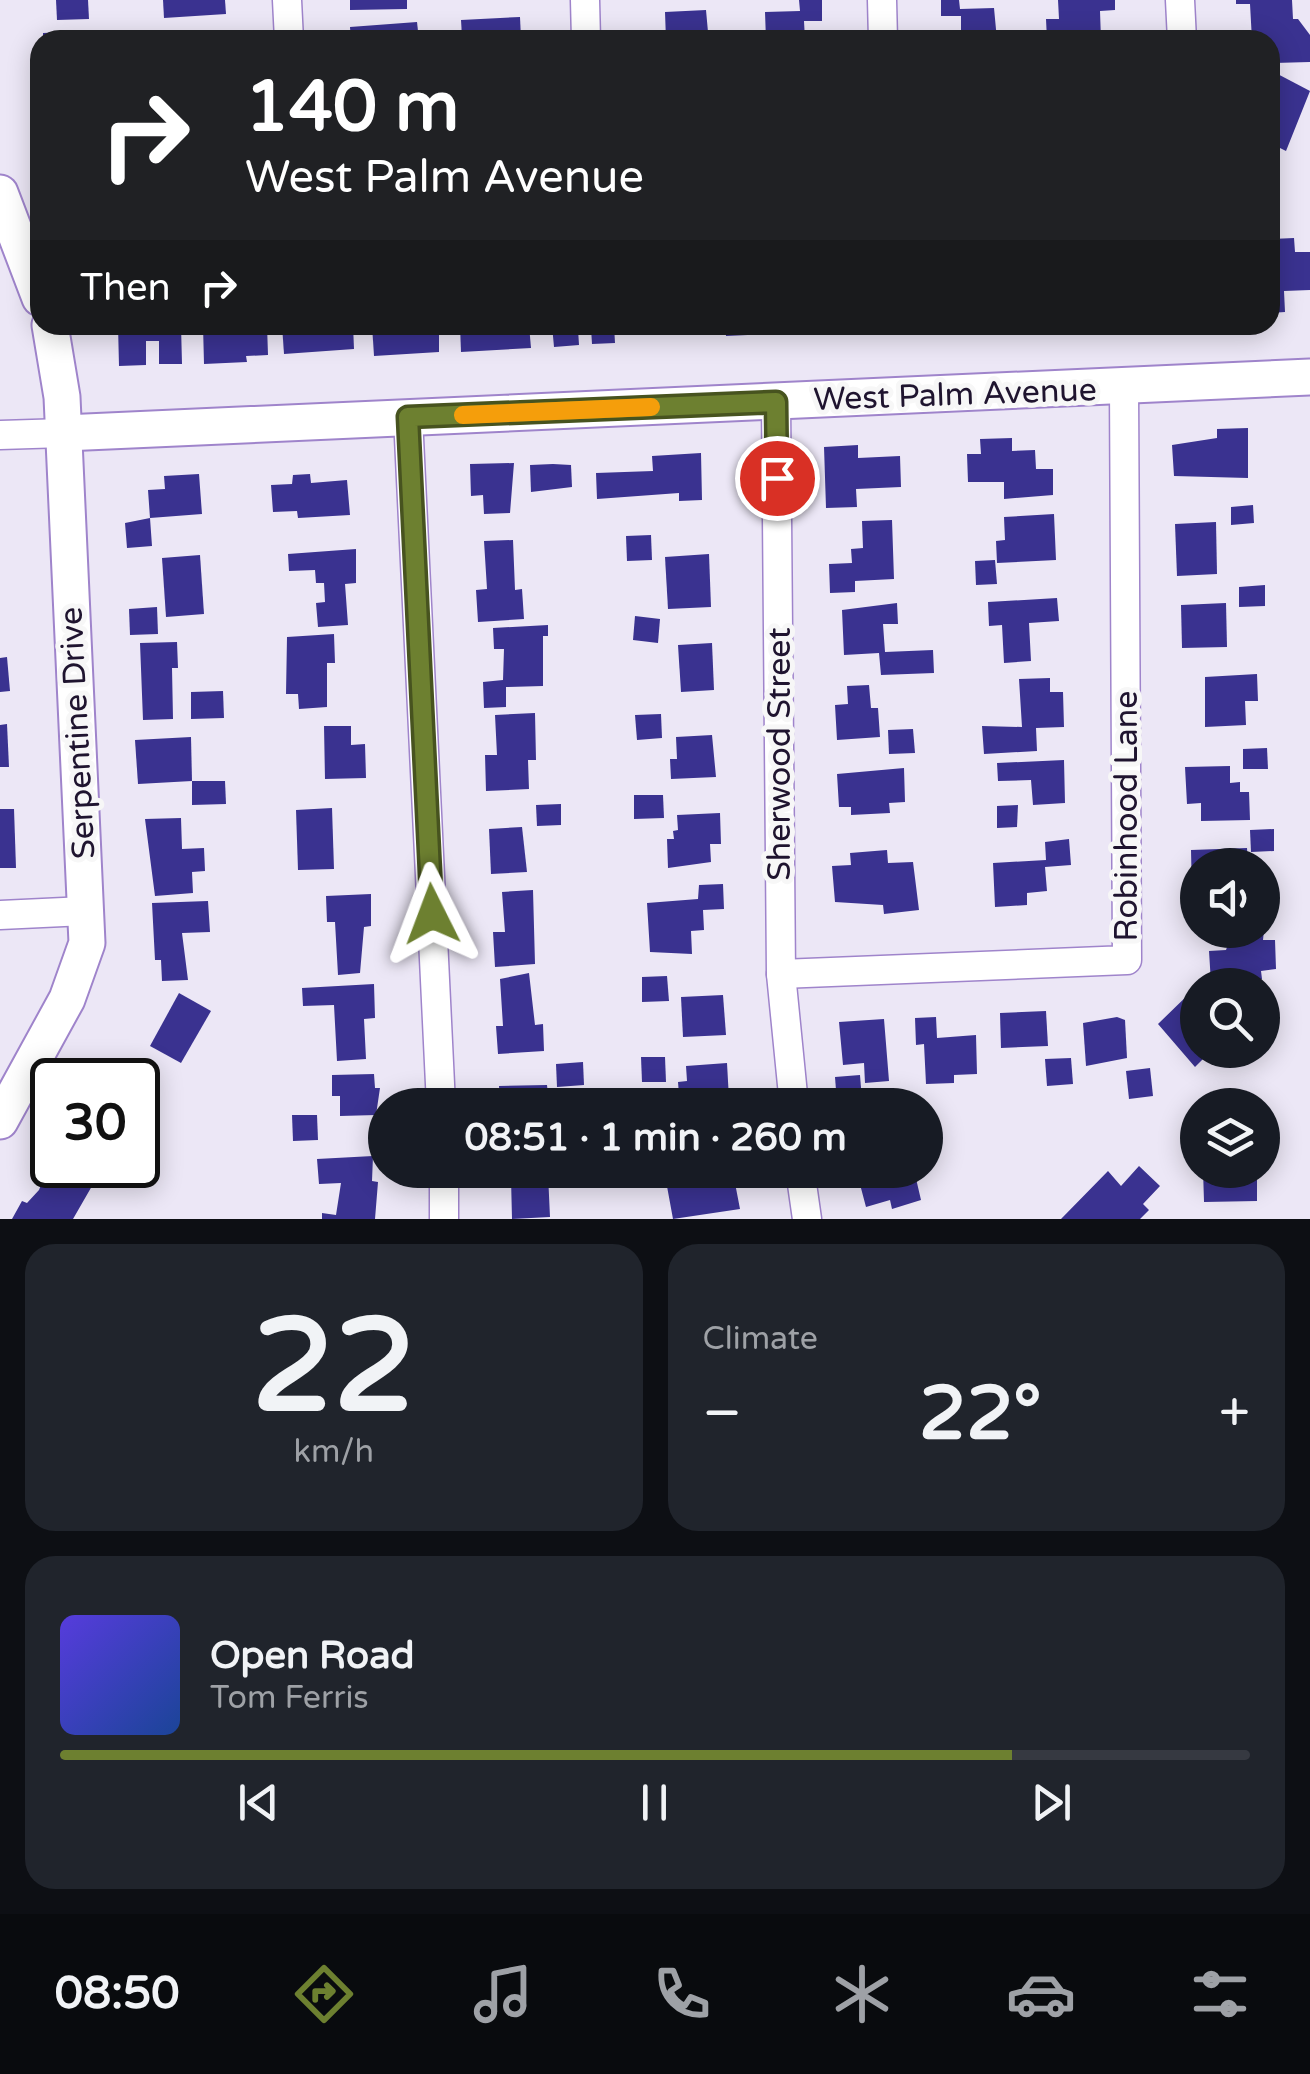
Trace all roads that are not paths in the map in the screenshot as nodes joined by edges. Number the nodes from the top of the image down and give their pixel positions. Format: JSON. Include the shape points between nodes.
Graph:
{"nodes":[{"id":1,"x":287,"y":0,"type":"edge"},
{"id":2,"x":585,"y":0,"type":"edge"},
{"id":3,"x":882,"y":0,"type":"edge"},
{"id":4,"x":1180,"y":0,"type":"edge"},
{"id":5,"x":288,"y":30,"type":"edge"},
{"id":6,"x":586,"y":30,"type":"edge"},
{"id":7,"x":883,"y":30,"type":"edge"},
{"id":8,"x":1182,"y":30,"type":"edge"},
{"id":9,"x":0,"y":194,"type":"edge"},
{"id":10,"x":30,"y":272,"type":"edge"},
{"id":11,"x":52,"y":335,"type":"edge"},
{"id":12,"x":1310,"y":378,"type":"edge"},
{"id":13,"x":1124,"y":387,"type":"junction"},
{"id":14,"x":776,"y":402,"type":"junction"},
{"id":15,"x":408,"y":417,"type":"junction"},
{"id":16,"x":64,"y":433,"type":"junction"},
{"id":17,"x":0,"y":435,"type":"edge"},
{"id":18,"x":85,"y":911,"type":"junction"},
{"id":19,"x":0,"y":915,"type":"edge"},
{"id":20,"x":781,"y":974,"type":"junction"},
{"id":21,"x":440,"y":1088,"type":"edge"},
{"id":22,"x":792,"y":1088,"type":"edge"},
{"id":23,"x":0,"y":1121,"type":"edge"},
{"id":24,"x":444,"y":1188,"type":"edge"},
{"id":25,"x":803,"y":1188,"type":"edge"},
{"id":26,"x":444,"y":1219,"type":"edge"},
{"id":27,"x":808,"y":1219,"type":"edge"}],
"edges":[{"from":1,"to":5,"type":"street"},
{"from":2,"to":6,"type":"street"},
{"from":3,"to":7,"type":"street"},
{"from":4,"to":8,"type":"street"},
{"from":9,"to":10,"type":"street"},
{"from":11,"to":16,"type":"street","name":"Serpentine Drive"},
{"from":12,"to":13,"type":"street","name":"West Palm Avenue"},
{"from":13,"to":14,"type":"street","name":"West Palm Avenue"},
{"from":13,"to":20,"type":"street","name":"Robinhood Lane","via":[[1127,960]]},
{"from":14,"to":15,"type":"street","name":"West Palm Avenue"},
{"from":14,"to":20,"type":"street","name":"Sherwood Street"},
{"from":15,"to":16,"type":"street","name":"West Palm Avenue"},
{"from":15,"to":21,"type":"street"},
{"from":16,"to":17,"type":"street","name":"West Palm Avenue"},
{"from":16,"to":18,"type":"street","name":"Serpentine Drive"},
{"from":18,"to":19,"type":"street"},
{"from":18,"to":23,"type":"street","name":"Serpentine Drive","via":[[80,970]]},
{"from":20,"to":22,"type":"street","name":"Sherwood Street"},
{"from":24,"to":26,"type":"street"},
{"from":25,"to":27,"type":"street"}]}
